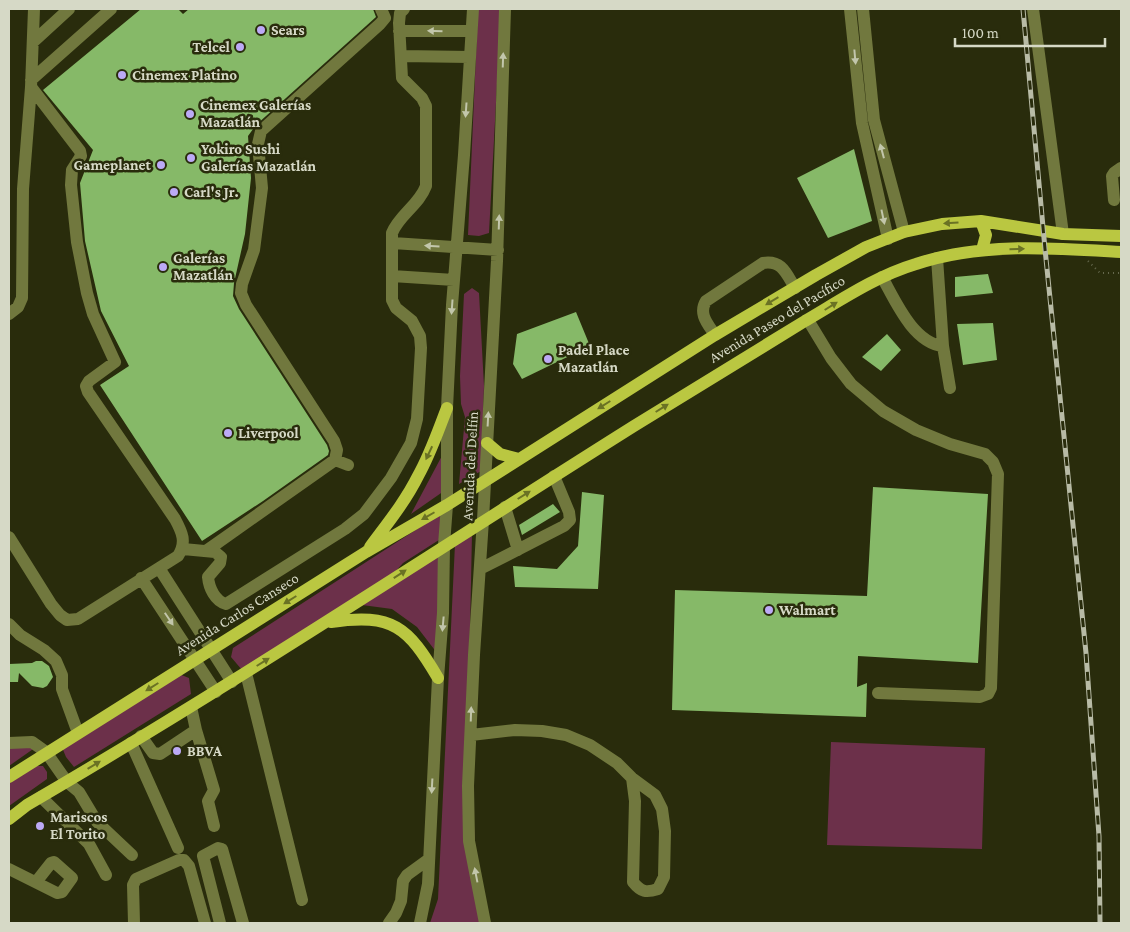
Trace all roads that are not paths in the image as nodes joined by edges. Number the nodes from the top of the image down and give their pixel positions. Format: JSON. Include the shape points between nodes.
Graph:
{"nodes":[{"id":1,"x":34,"y":9,"type":"edge"},
{"id":2,"x":69,"y":9,"type":"edge"},
{"id":3,"x":111,"y":9,"type":"edge"},
{"id":4,"x":381,"y":9,"type":"edge"},
{"id":5,"x":404,"y":9,"type":"edge"},
{"id":6,"x":473,"y":9,"type":"edge"},
{"id":7,"x":505,"y":9,"type":"edge"},
{"id":8,"x":850,"y":9,"type":"edge"},
{"id":9,"x":863,"y":9,"type":"edge"},
{"id":10,"x":1033,"y":9,"type":"edge"},
{"id":11,"x":399,"y":31,"type":"junction"},
{"id":12,"x":471,"y":32,"type":"junction"},
{"id":13,"x":33,"y":42,"type":"junction"},
{"id":14,"x":401,"y":56,"type":"junction"},
{"id":15,"x":470,"y":57,"type":"junction"},
{"id":16,"x":31,"y":84,"type":"junction"},
{"id":17,"x":1121,"y":168,"type":"edge"},
{"id":18,"x":1114,"y":200,"type":"dead end"},
{"id":19,"x":981,"y":221,"type":"junction"},
{"id":20,"x":904,"y":232,"type":"junction"},
{"id":21,"x":1063,"y":234,"type":"junction"},
{"id":22,"x":1121,"y":236,"type":"edge"},
{"id":23,"x":888,"y":238,"type":"junction"},
{"id":24,"x":393,"y":243,"type":"junction"},
{"id":25,"x":457,"y":248,"type":"junction"},
{"id":26,"x":498,"y":250,"type":"junction"},
{"id":27,"x":982,"y":250,"type":"junction"},
{"id":28,"x":1121,"y":252,"type":"edge"},
{"id":29,"x":937,"y":258,"type":"junction"},
{"id":30,"x":392,"y":276,"type":"junction"},
{"id":31,"x":882,"y":277,"type":"junction"},
{"id":32,"x":454,"y":280,"type":"junction"},
{"id":33,"x":795,"y":288,"type":"junction"},
{"id":34,"x":9,"y":314,"type":"edge"},
{"id":35,"x":808,"y":320,"type":"junction"},
{"id":36,"x":715,"y":335,"type":"junction"},
{"id":37,"x":942,"y":346,"type":"junction"},
{"id":38,"x":950,"y":388,"type":"dead end"},
{"id":39,"x":447,"y":408,"type":"junction"},
{"id":40,"x":487,"y":443,"type":"junction"},
{"id":41,"x":519,"y":459,"type":"junction"},
{"id":42,"x":335,"y":460,"type":"junction"},
{"id":43,"x":348,"y":465,"type":"dead end"},
{"id":44,"x":554,"y":476,"type":"junction"},
{"id":45,"x":484,"y":480,"type":"junction"},
{"id":46,"x":447,"y":505,"type":"junction"},
{"id":47,"x":505,"y":507,"type":"junction"},
{"id":48,"x":483,"y":520,"type":"junction"},
{"id":49,"x":9,"y":537,"type":"edge"},
{"id":50,"x":444,"y":545,"type":"junction"},
{"id":51,"x":183,"y":549,"type":"junction"},
{"id":52,"x":518,"y":550,"type":"junction"},
{"id":53,"x":206,"y":551,"type":"junction"},
{"id":54,"x":366,"y":552,"type":"junction"},
{"id":55,"x":158,"y":568,"type":"junction"},
{"id":56,"x":480,"y":568,"type":"junction"},
{"id":57,"x":142,"y":578,"type":"junction"},
{"id":58,"x":326,"y":622,"type":"junction"},
{"id":59,"x":9,"y":624,"type":"edge"},
{"id":60,"x":211,"y":650,"type":"junction"},
{"id":61,"x":195,"y":660,"type":"junction"},
{"id":62,"x":246,"y":673,"type":"junction"},
{"id":63,"x":438,"y":678,"type":"junction"},
{"id":64,"x":232,"y":682,"type":"junction"},
{"id":65,"x":216,"y":692,"type":"junction"},
{"id":66,"x":878,"y":693,"type":"dead end"},
{"id":67,"x":191,"y":707,"type":"junction"},
{"id":68,"x":196,"y":730,"type":"junction"},
{"id":69,"x":78,"y":733,"type":"junction"},
{"id":70,"x":471,"y":735,"type":"junction"},
{"id":71,"x":136,"y":740,"type":"junction"},
{"id":72,"x":9,"y":743,"type":"edge"},
{"id":73,"x":46,"y":752,"type":"junction"},
{"id":74,"x":9,"y":777,"type":"edge"},
{"id":75,"x":632,"y":778,"type":"junction"},
{"id":76,"x":67,"y":782,"type":"junction"},
{"id":77,"x":40,"y":797,"type":"junction"},
{"id":78,"x":9,"y":819,"type":"edge"},
{"id":79,"x":214,"y":826,"type":"dead end"},
{"id":80,"x":178,"y":848,"type":"dead end"},
{"id":81,"x":132,"y":855,"type":"dead end"},
{"id":82,"x":429,"y":859,"type":"junction"},
{"id":83,"x":9,"y":869,"type":"edge"},
{"id":84,"x":106,"y":875,"type":"dead end"},
{"id":85,"x":36,"y":882,"type":"dead end"},
{"id":86,"x":302,"y":900,"type":"dead end"},
{"id":87,"x":134,"y":923,"type":"edge"},
{"id":88,"x":204,"y":923,"type":"edge"},
{"id":89,"x":220,"y":923,"type":"edge"},
{"id":90,"x":243,"y":923,"type":"edge"},
{"id":91,"x":389,"y":923,"type":"edge"},
{"id":92,"x":420,"y":923,"type":"edge"},
{"id":93,"x":485,"y":923,"type":"edge"}],
"edges":[{"from":1,"to":13,"type":"street"},
{"from":2,"to":13,"type":"street"},
{"from":3,"to":16,"type":"street"},
{"from":4,"to":42,"type":"street","via":[[385,18],[380,24],[261,131],[258,144],[262,188],[259,214],[254,250],[241,293],[334,441]]},
{"from":5,"to":11,"type":"street","via":[[399,18]]},
{"from":6,"to":12,"type":"street","name":"Avenida del Delfín"},
{"from":26,"to":7,"type":"street","name":"Avenida del Delfín","one_way":true},
{"from":8,"to":23,"type":"street","one_way":true,"via":[[862,123]]},
{"from":20,"to":9,"type":"street","one_way":true,"via":[[874,120]]},
{"from":10,"to":21,"type":"street"},
{"from":12,"to":11,"type":"street","one_way":true},
{"from":11,"to":14,"type":"street"},
{"from":12,"to":15,"type":"street","name":"Avenida del Delfín"},
{"from":13,"to":16,"type":"street"},
{"from":14,"to":15,"type":"street"},
{"from":14,"to":24,"type":"street","via":[[402,78],[426,106],[426,186],[395,226]]},
{"from":15,"to":25,"type":"street","name":"Avenida del Delfín","one_way":true},
{"from":16,"to":34,"type":"street","via":[[23,189],[22,298],[18,307]]},
{"from":16,"to":51,"type":"street","via":[[80,150],[81,156],[72,170],[71,185],[77,242],[87,293],[115,362],[86,386],[175,519],[183,534]]},
{"from":17,"to":18,"type":"street","via":[[1112,176]]},
{"from":19,"to":20,"type":"main road","name":"Avenida Paseo del Pacífico","one_way":true,"via":[[942,224]]},
{"from":19,"to":21,"type":"main road","name":"Avenida Paseo del Pacífico"},
{"from":19,"to":27,"type":"main road","via":[[986,235]]},
{"from":20,"to":23,"type":"main road","name":"Avenida Paseo del Pacífico"},
{"from":21,"to":22,"type":"main road","name":"Avenida Paseo del Pacífico"},
{"from":23,"to":33,"type":"main road","name":"Avenida Paseo del Pacífico"},
{"from":25,"to":24,"type":"street","one_way":true},
{"from":24,"to":30,"type":"street"},
{"from":25,"to":26,"type":"street"},
{"from":25,"to":32,"type":"street","name":"Avenida del Delfín"},
{"from":40,"to":26,"type":"street","name":"Avenida del Delfín","one_way":true},
{"from":27,"to":28,"type":"main road","name":"Avenida Paseo del Pacífico","one_way":true,"via":[[1045,248]]},
{"from":27,"to":29,"type":"main road","name":"Avenida Paseo del Pacífico"},
{"from":29,"to":31,"type":"main road","name":"Avenida Paseo del Pacífico"},
{"from":29,"to":37,"type":"street"},
{"from":30,"to":32,"type":"street"},
{"from":30,"to":53,"type":"street","via":[[392,300],[396,308],[412,321],[422,348],[416,428],[391,478],[364,514],[345,529],[226,604],[209,588],[208,577],[220,563],[220,557],[215,552]]},
{"from":35,"to":31,"type":"main road","name":"Avenida Paseo del Pacífico","one_way":true},
{"from":31,"to":37,"type":"street","via":[[914,329],[928,342]]},
{"from":32,"to":39,"type":"street","name":"Avenida del Delfín","one_way":true},
{"from":33,"to":36,"type":"main road","name":"Avenida Paseo del Pacífico","one_way":true},
{"from":33,"to":36,"type":"street","via":[[781,266],[773,261],[763,263],[706,301],[702,307],[702,314]]},
{"from":44,"to":35,"type":"main road","name":"Avenida Paseo del Pacífico","one_way":true},
{"from":35,"to":66,"type":"street","via":[[851,384],[883,411],[916,430],[985,454],[994,462],[998,474],[991,688],[988,694],[980,698]]},
{"from":36,"to":41,"type":"main road","name":"Avenida Paseo del Pacífico","one_way":true},
{"from":37,"to":38,"type":"street"},
{"from":39,"to":46,"type":"street","name":"Avenida del Delfín"},
{"from":39,"to":54,"type":"main road","one_way":true,"via":[[418,477]]},
{"from":40,"to":41,"type":"main road","via":[[500,454]]},
{"from":40,"to":45,"type":"street","name":"Avenida del Delfín"},
{"from":41,"to":45,"type":"main road","name":"Avenida Paseo del Pacífico"},
{"from":42,"to":43,"type":"street"},
{"from":42,"to":53,"type":"street"},
{"from":47,"to":44,"type":"main road","name":"Avenida Paseo del Pacífico","one_way":true},
{"from":44,"to":52,"type":"street","via":[[570,520]]},
{"from":45,"to":46,"type":"main road","name":"Avenida Carlos Canseco"},
{"from":45,"to":48,"type":"street","name":"Avenida del Delfín"},
{"from":46,"to":50,"type":"street","name":"Avenida del Delfín"},
{"from":46,"to":54,"type":"main road","name":"Avenida Carlos Canseco","one_way":true},
{"from":47,"to":48,"type":"main road","name":"Avenida Paseo del Pacífico"},
{"from":47,"to":52,"type":"street"},
{"from":48,"to":50,"type":"main road"},
{"from":48,"to":56,"type":"street","name":"Avenida del Delfín"},
{"from":49,"to":57,"type":"street","via":[[51,604],[67,620],[78,619]]},
{"from":58,"to":50,"type":"main road","one_way":true},
{"from":50,"to":63,"type":"street","name":"Avenida del Delfín","one_way":true,"via":[[444,613]]},
{"from":51,"to":53,"type":"street"},
{"from":51,"to":55,"type":"street","via":[[178,556]]},
{"from":52,"to":56,"type":"street"},
{"from":54,"to":60,"type":"main road","name":"Avenida Carlos Canseco","one_way":true},
{"from":55,"to":57,"type":"street"},
{"from":55,"to":60,"type":"street"},
{"from":70,"to":56,"type":"street","name":"Avenida del Delfín","one_way":true},
{"from":57,"to":61,"type":"street","one_way":true},
{"from":62,"to":58,"type":"main road","one_way":true},
{"from":58,"to":63,"type":"main road","via":[[369,619],[401,629],[418,646]]},
{"from":59,"to":69,"type":"street","via":[[56,661]]},
{"from":60,"to":61,"type":"main road","name":"Avenida Carlos Canseco"},
{"from":60,"to":64,"type":"street"},
{"from":61,"to":65,"type":"street"},
{"from":61,"to":69,"type":"main road","name":"Avenida Carlos Canseco","one_way":true},
{"from":62,"to":64,"type":"main road"},
{"from":62,"to":86,"type":"street"},
{"from":63,"to":82,"type":"street","name":"Avenida del Delfín","one_way":true},
{"from":64,"to":65,"type":"main road"},
{"from":65,"to":67,"type":"main road"},
{"from":67,"to":68,"type":"street"},
{"from":67,"to":71,"type":"main road"},
{"from":68,"to":71,"type":"street","via":[[160,754],[153,753]]},
{"from":68,"to":79,"type":"street","via":[[214,790],[208,801]]},
{"from":69,"to":73,"type":"main road","name":"Avenida Carlos Canseco"},
{"from":70,"to":75,"type":"street","via":[[516,730],[566,735],[590,745],[617,763]]},
{"from":93,"to":70,"type":"street","name":"Avenida del Delfín","one_way":true,"via":[[469,842]]},
{"from":76,"to":71,"type":"main road","one_way":true},
{"from":71,"to":80,"type":"street"},
{"from":72,"to":73,"type":"street","via":[[32,742]]},
{"from":73,"to":74,"type":"main road","name":"Avenida Carlos Canseco"},
{"from":73,"to":76,"type":"street"},
{"from":75,"to":75,"type":"street","via":[[635,802],[633,882],[646,892],[658,889],[664,877],[665,831],[662,809],[655,795]]},
{"from":76,"to":77,"type":"main road"},
{"from":76,"to":81,"type":"street","via":[[78,792],[97,822]]},
{"from":77,"to":78,"type":"main road"},
{"from":77,"to":84,"type":"street","via":[[89,844]]},
{"from":82,"to":91,"type":"street","via":[[407,875],[403,882],[402,901]]},
{"from":82,"to":92,"type":"street","name":"Avenida del Delfín"},
{"from":83,"to":85,"type":"street"},
{"from":87,"to":88,"type":"street","via":[[133,885],[136,880],[184,860],[189,866]]},
{"from":89,"to":90,"type":"street","via":[[203,856],[218,848],[222,849]]}]}
